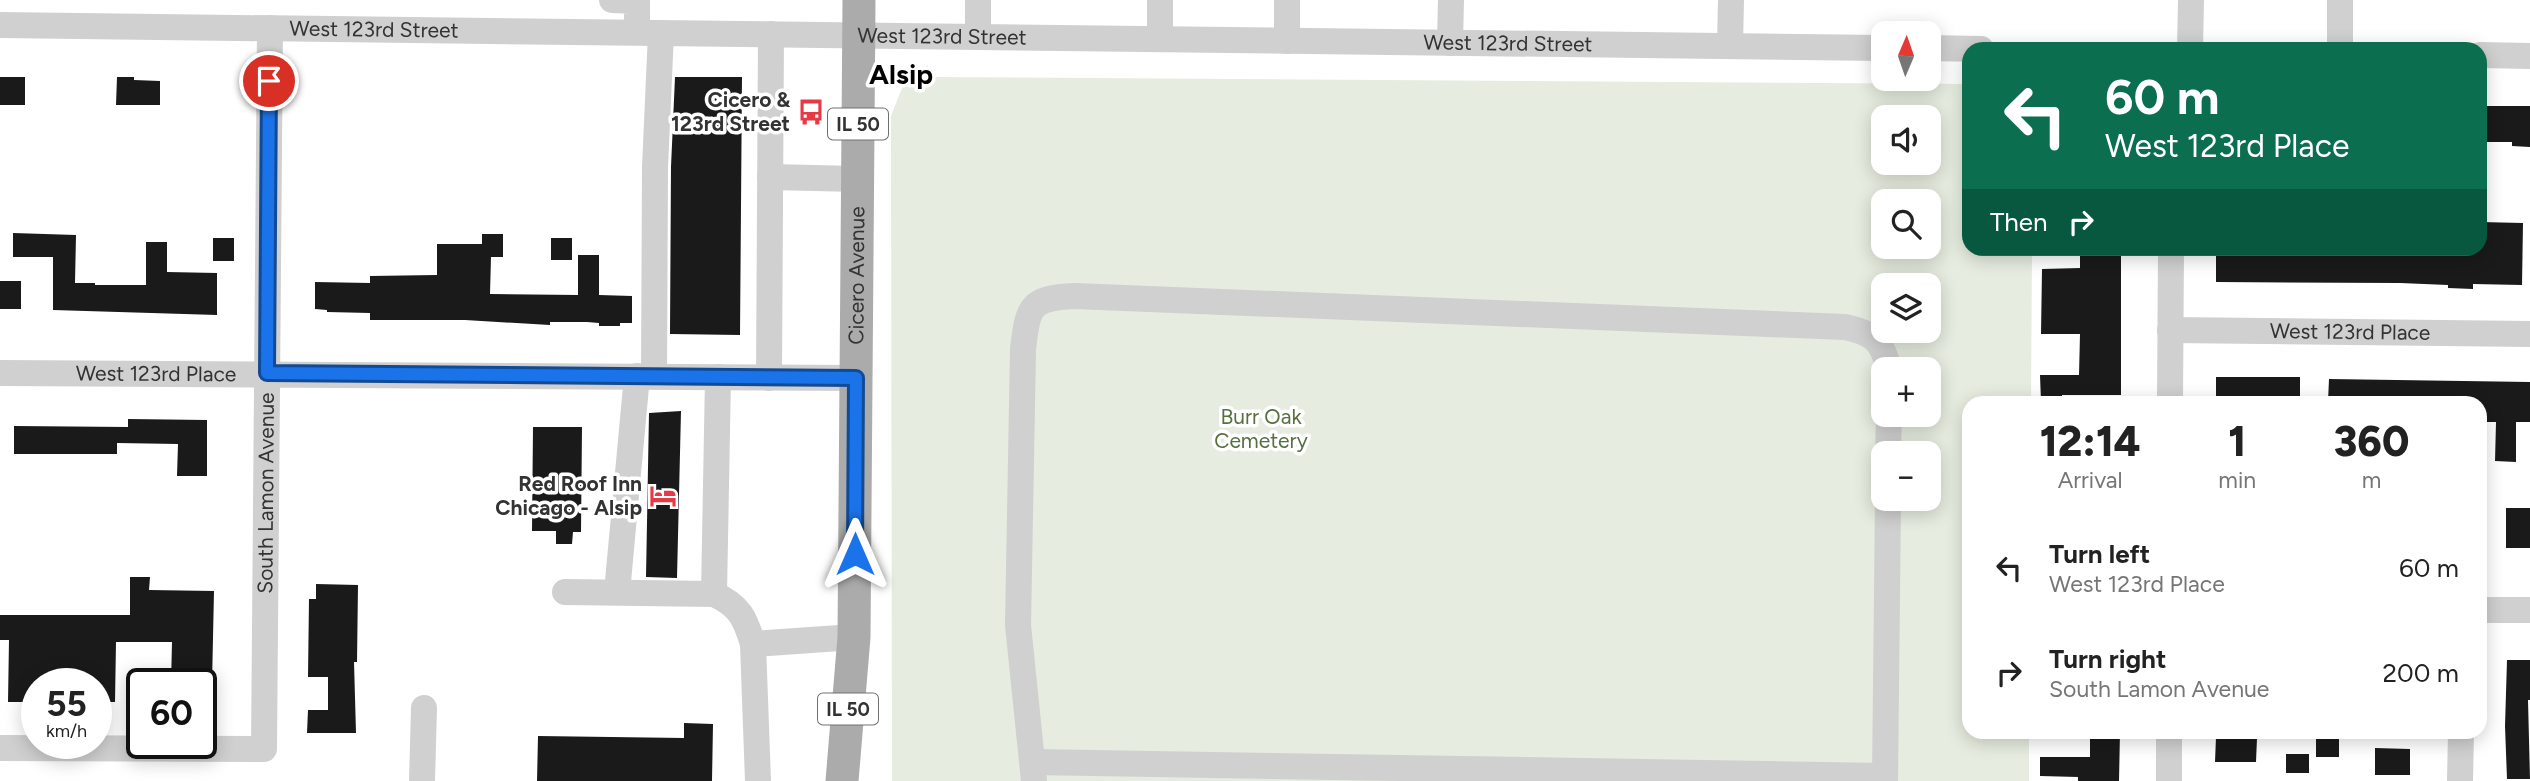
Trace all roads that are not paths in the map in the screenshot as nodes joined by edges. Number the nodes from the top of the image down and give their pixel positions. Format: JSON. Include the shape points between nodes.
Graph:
{"nodes":[{"id":1,"x":612,"y":0,"type":"edge"},
{"id":2,"x":859,"y":0,"type":"edge"},
{"id":3,"x":978,"y":0,"type":"edge"},
{"id":4,"x":1160,"y":0,"type":"edge"},
{"id":5,"x":1287,"y":0,"type":"edge"},
{"id":6,"x":1451,"y":0,"type":"edge"},
{"id":7,"x":1731,"y":0,"type":"edge"},
{"id":8,"x":2192,"y":0,"type":"edge"},
{"id":9,"x":2340,"y":0,"type":"edge"},
{"id":10,"x":0,"y":25,"type":"edge"},
{"id":11,"x":270,"y":28,"type":"junction"},
{"id":12,"x":649,"y":32,"type":"junction"},
{"id":13,"x":771,"y":34,"type":"junction"},
{"id":14,"x":859,"y":35,"type":"junction"},
{"id":15,"x":978,"y":37,"type":"junction"},
{"id":16,"x":1160,"y":39,"type":"junction"},
{"id":17,"x":1287,"y":41,"type":"junction"},
{"id":18,"x":2190,"y":42,"type":"edge"},
{"id":19,"x":2340,"y":42,"type":"edge"},
{"id":20,"x":1450,"y":43,"type":"junction"},
{"id":21,"x":1730,"y":46,"type":"junction"},
{"id":22,"x":1871,"y":48,"type":"edge"},
{"id":23,"x":1941,"y":48,"type":"edge"},
{"id":24,"x":1962,"y":49,"type":"edge"},
{"id":25,"x":2487,"y":55,"type":"edge"},
{"id":26,"x":2530,"y":56,"type":"edge"},
{"id":27,"x":770,"y":177,"type":"junction"},
{"id":28,"x":858,"y":179,"type":"junction"},
{"id":29,"x":2171,"y":256,"type":"edge"},
{"id":30,"x":2170,"y":330,"type":"junction"},
{"id":31,"x":2530,"y":334,"type":"edge"},
{"id":32,"x":1886,"y":357,"type":"edge"},
{"id":33,"x":0,"y":373,"type":"edge"},
{"id":34,"x":267,"y":373,"type":"junction"},
{"id":35,"x":646,"y":376,"type":"junction"},
{"id":36,"x":718,"y":377,"type":"junction"},
{"id":37,"x":769,"y":378,"type":"junction"},
{"id":38,"x":856,"y":378,"type":"junction"},
{"id":39,"x":2170,"y":396,"type":"edge"},
{"id":40,"x":1888,"y":511,"type":"edge"},
{"id":41,"x":565,"y":592,"type":"dead end"},
{"id":42,"x":617,"y":592,"type":"junction"},
{"id":43,"x":714,"y":594,"type":"junction"},
{"id":44,"x":2487,"y":610,"type":"edge"},
{"id":45,"x":2530,"y":610,"type":"edge"},
{"id":46,"x":854,"y":637,"type":"junction"},
{"id":47,"x":753,"y":644,"type":"junction"},
{"id":48,"x":424,"y":708,"type":"dead end"},
{"id":49,"x":2169,"y":739,"type":"edge"},
{"id":50,"x":2460,"y":739,"type":"edge"},
{"id":51,"x":0,"y":748,"type":"edge"},
{"id":52,"x":1033,"y":772,"type":"edge"},
{"id":53,"x":1885,"y":778,"type":"edge"},
{"id":54,"x":422,"y":781,"type":"edge"},
{"id":55,"x":758,"y":781,"type":"edge"},
{"id":56,"x":842,"y":781,"type":"edge"},
{"id":57,"x":864,"y":781,"type":"edge"},
{"id":58,"x":2169,"y":781,"type":"edge"},
{"id":59,"x":2460,"y":781,"type":"edge"}],
"edges":[{"from":1,"to":12,"type":"street","via":[[637,1]]},
{"from":2,"to":14,"type":"main road","name":"Cicero Avenue","number":"IL 50"},
{"from":3,"to":15,"type":"street"},
{"from":4,"to":16,"type":"street"},
{"from":5,"to":17,"type":"street"},
{"from":6,"to":20,"type":"street"},
{"from":7,"to":21,"type":"street"},
{"from":8,"to":18,"type":"street"},
{"from":9,"to":19,"type":"street"},
{"from":10,"to":11,"type":"street","name":"West 123rd Street"},
{"from":11,"to":12,"type":"street","name":"West 123rd Street"},
{"from":11,"to":34,"type":"street","name":"South Lamon Avenue"},
{"from":12,"to":13,"type":"street","name":"West 123rd Street"},
{"from":12,"to":35,"type":"street","via":[[655,167]]},
{"from":13,"to":14,"type":"street","name":"West 123rd Street"},
{"from":13,"to":27,"type":"street"},
{"from":14,"to":15,"type":"street","name":"West 123rd Street"},
{"from":14,"to":28,"type":"main road","name":"Cicero Avenue","number":"IL 50"},
{"from":15,"to":16,"type":"street","name":"West 123rd Street"},
{"from":16,"to":17,"type":"street","name":"West 123rd Street"},
{"from":17,"to":20,"type":"street","name":"West 123rd Street"},
{"from":20,"to":21,"type":"street","name":"West 123rd Street"},
{"from":21,"to":22,"type":"street","name":"West 123rd Street"},
{"from":23,"to":24,"type":"street"},
{"from":25,"to":26,"type":"street"},
{"from":27,"to":28,"type":"street"},
{"from":27,"to":37,"type":"street"},
{"from":28,"to":38,"type":"main road","name":"Cicero Avenue","number":"IL 50"},
{"from":29,"to":30,"type":"street"},
{"from":30,"to":31,"type":"street","name":"West 123rd Place"},
{"from":30,"to":39,"type":"street"},
{"from":32,"to":52,"type":"street","via":[[1866,331],[1845,327],[1075,296],[1040,301],[1029,314],[1023,349],[1018,625]]},
{"from":33,"to":34,"type":"street","name":"West 123rd Place"},
{"from":34,"to":35,"type":"street","name":"West 123rd Place"},
{"from":34,"to":51,"type":"street","name":"South Lamon Avenue","via":[[264,749]]},
{"from":35,"to":36,"type":"street","name":"West 123rd Place"},
{"from":35,"to":42,"type":"street"},
{"from":36,"to":37,"type":"street","name":"West 123rd Place"},
{"from":36,"to":43,"type":"street"},
{"from":37,"to":38,"type":"street","name":"West 123rd Place"},
{"from":38,"to":46,"type":"main road","name":"Cicero Avenue","number":"IL 50"},
{"from":40,"to":53,"type":"street"},
{"from":41,"to":42,"type":"street"},
{"from":42,"to":43,"type":"street"},
{"from":43,"to":47,"type":"street","via":[[745,617]]},
{"from":44,"to":45,"type":"street"},
{"from":46,"to":47,"type":"street"},
{"from":46,"to":56,"type":"main road","name":"Cicero Avenue","number":"IL 50"},
{"from":46,"to":57,"type":"main road","name":"Cicero Avenue","number":"IL 50"},
{"from":47,"to":55,"type":"street"},
{"from":48,"to":54,"type":"street"},
{"from":49,"to":58,"type":"street"},
{"from":50,"to":59,"type":"street"},
{"from":52,"to":53,"type":"street"}]}
